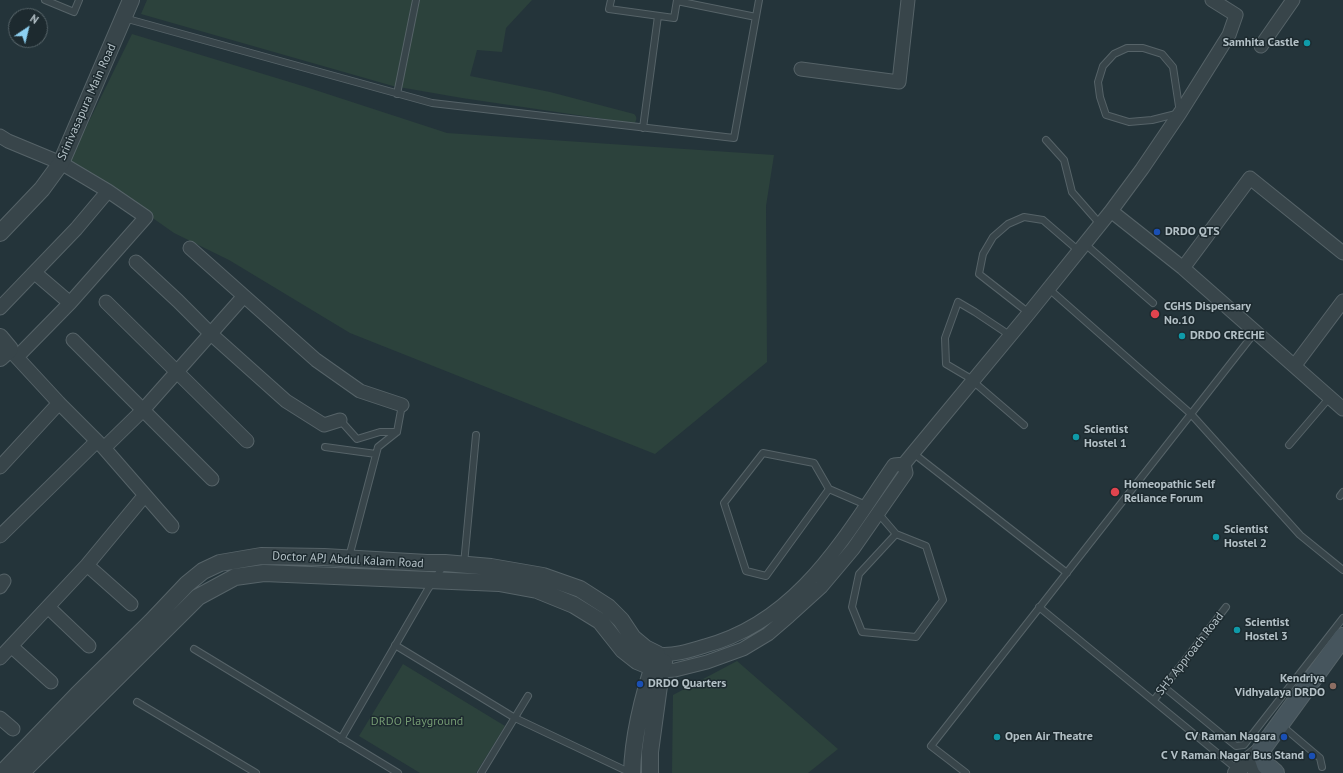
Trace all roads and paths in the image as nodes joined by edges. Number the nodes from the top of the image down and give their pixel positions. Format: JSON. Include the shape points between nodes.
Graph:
{"nodes":[{"id":1,"x":45,"y":0,"type":"edge"},
{"id":2,"x":79,"y":0,"type":"edge"},
{"id":3,"x":131,"y":0,"type":"edge"},
{"id":4,"x":416,"y":0,"type":"edge"},
{"id":5,"x":610,"y":0,"type":"edge"},
{"id":6,"x":677,"y":0,"type":"edge"},
{"id":7,"x":760,"y":0,"type":"edge"},
{"id":8,"x":908,"y":0,"type":"edge"},
{"id":9,"x":1212,"y":0,"type":"edge"},
{"id":10,"x":1293,"y":0,"type":"edge"},
{"id":11,"x":1233,"y":5,"type":"edge"},
{"id":12,"x":658,"y":16,"type":"junction"},
{"id":13,"x":756,"y":17,"type":"junction"},
{"id":14,"x":124,"y":18,"type":"junction"},
{"id":15,"x":1261,"y":46,"type":"dead end"},
{"id":16,"x":801,"y":69,"type":"dead end"},
{"id":17,"x":397,"y":94,"type":"junction"},
{"id":18,"x":1180,"y":113,"type":"junction"},
{"id":19,"x":643,"y":128,"type":"junction"},
{"id":20,"x":1046,"y":140,"type":"dead end"},
{"id":21,"x":3,"y":142,"type":"edge"},
{"id":22,"x":61,"y":163,"type":"junction"},
{"id":23,"x":108,"y":191,"type":"junction"},
{"id":24,"x":1111,"y":210,"type":"junction"},
{"id":25,"x":1100,"y":224,"type":"junction"},
{"id":26,"x":0,"y":233,"type":"edge"},
{"id":27,"x":1082,"y":247,"type":"junction"},
{"id":28,"x":190,"y":248,"type":"dead end"},
{"id":29,"x":1343,"y":253,"type":"edge"},
{"id":30,"x":136,"y":262,"type":"dead end"},
{"id":31,"x":1183,"y":268,"type":"junction"},
{"id":32,"x":35,"y":273,"type":"junction"},
{"id":33,"x":1049,"y":289,"type":"junction"},
{"id":34,"x":244,"y":296,"type":"junction"},
{"id":35,"x":1343,"y":301,"type":"edge"},
{"id":36,"x":106,"y":302,"type":"dead end"},
{"id":37,"x":70,"y":303,"type":"junction"},
{"id":38,"x":1153,"y":303,"type":"dead end"},
{"id":39,"x":0,"y":308,"type":"edge"},
{"id":40,"x":1029,"y":313,"type":"junction"},
{"id":41,"x":1256,"y":331,"type":"junction"},
{"id":42,"x":211,"y":334,"type":"junction"},
{"id":43,"x":1010,"y":336,"type":"junction"},
{"id":44,"x":73,"y":340,"type":"dead end"},
{"id":45,"x":7,"y":350,"type":"edge"},
{"id":46,"x":1295,"y":365,"type":"junction"},
{"id":47,"x":177,"y":372,"type":"junction"},
{"id":48,"x":973,"y":381,"type":"junction"},
{"id":49,"x":1330,"y":397,"type":"junction"},
{"id":50,"x":59,"y":403,"type":"junction"},
{"id":51,"x":402,"y":405,"type":"joint"},
{"id":52,"x":1343,"y":408,"type":"edge"},
{"id":53,"x":143,"y":410,"type":"junction"},
{"id":54,"x":1191,"y":414,"type":"junction"},
{"id":55,"x":340,"y":420,"type":"joint"},
{"id":56,"x":1024,"y":425,"type":"dead end"},
{"id":57,"x":397,"y":432,"type":"junction"},
{"id":58,"x":476,"y":435,"type":"dead end"},
{"id":59,"x":247,"y":441,"type":"dead end"},
{"id":60,"x":101,"y":444,"type":"junction"},
{"id":61,"x":1289,"y":445,"type":"dead end"},
{"id":62,"x":325,"y":447,"type":"dead end"},
{"id":63,"x":913,"y":453,"type":"junction"},
{"id":64,"x":376,"y":454,"type":"junction"},
{"id":65,"x":904,"y":464,"type":"junction"},
{"id":66,"x":0,"y":467,"type":"edge"},
{"id":67,"x":212,"y":479,"type":"dead end"},
{"id":68,"x":829,"y":489,"type":"junction"},
{"id":69,"x":145,"y":495,"type":"junction"},
{"id":70,"x":866,"y":505,"type":"junction"},
{"id":71,"x":878,"y":513,"type":"junction"},
{"id":72,"x":172,"y":526,"type":"dead end"},
{"id":73,"x":896,"y":534,"type":"junction"},
{"id":74,"x":0,"y":536,"type":"edge"},
{"id":75,"x":445,"y":563,"type":"junction"},
{"id":76,"x":87,"y":565,"type":"junction"},
{"id":77,"x":289,"y":565,"type":"junction"},
{"id":78,"x":338,"y":565,"type":"junction"},
{"id":79,"x":464,"y":565,"type":"junction"},
{"id":80,"x":1343,"y":570,"type":"edge"},
{"id":81,"x":1066,"y":573,"type":"junction"},
{"id":82,"x":434,"y":580,"type":"junction"},
{"id":83,"x":131,"y":604,"type":"dead end"},
{"id":84,"x":48,"y":607,"type":"junction"},
{"id":85,"x":1039,"y":607,"type":"junction"},
{"id":86,"x":1226,"y":608,"type":"dead end"},
{"id":87,"x":1343,"y":618,"type":"edge"},
{"id":88,"x":1343,"y":637,"type":"edge"},
{"id":89,"x":395,"y":645,"type":"junction"},
{"id":90,"x":11,"y":646,"type":"junction"},
{"id":91,"x":89,"y":646,"type":"dead end"},
{"id":92,"x":194,"y":649,"type":"dead end"},
{"id":93,"x":0,"y":658,"type":"edge"},
{"id":94,"x":659,"y":662,"type":"junction"},
{"id":95,"x":51,"y":682,"type":"dead end"},
{"id":96,"x":1164,"y":687,"type":"junction"},
{"id":97,"x":528,"y":696,"type":"dead end"},
{"id":98,"x":1154,"y":700,"type":"junction"},
{"id":99,"x":137,"y":702,"type":"dead end"},
{"id":100,"x":0,"y":718,"type":"edge"},
{"id":101,"x":515,"y":718,"type":"junction"},
{"id":102,"x":1280,"y":724,"type":"junction"},
{"id":103,"x":13,"y":729,"type":"dead end"},
{"id":104,"x":341,"y":738,"type":"junction"},
{"id":105,"x":1265,"y":765,"type":"edge"},
{"id":106,"x":1322,"y":767,"type":"dead end"},
{"id":107,"x":625,"y":772,"type":"edge"},
{"id":108,"x":1239,"y":772,"type":"edge"},
{"id":109,"x":2,"y":773,"type":"edge"},
{"id":110,"x":21,"y":773,"type":"edge"},
{"id":111,"x":256,"y":773,"type":"edge"},
{"id":112,"x":398,"y":773,"type":"edge"},
{"id":113,"x":481,"y":773,"type":"edge"},
{"id":114,"x":650,"y":773,"type":"edge"},
{"id":115,"x":966,"y":773,"type":"edge"}],
"edges":[{"from":1,"to":2,"type":"lane","via":[[74,12]]},
{"from":3,"to":14,"type":"street","name":"Srinivasapura Main Road"},
{"from":4,"to":17,"type":"lane"},
{"from":5,"to":12,"type":"lane","via":[[609,9]]},
{"from":6,"to":12,"type":"lane","via":[[674,18]]},
{"from":6,"to":13,"type":"lane"},
{"from":7,"to":13,"type":"lane"},
{"from":8,"to":16,"type":"street","via":[[900,82]]},
{"from":9,"to":11,"type":"street"},
{"from":10,"to":15,"type":"street"},
{"from":11,"to":18,"type":"street","via":[[1236,15],[1229,35]]},
{"from":12,"to":19,"type":"lane"},
{"from":13,"to":19,"type":"lane","via":[[734,138]]},
{"from":14,"to":17,"type":"lane"},
{"from":14,"to":22,"type":"street","name":"Srinivasapura Main Road"},
{"from":17,"to":19,"type":"lane","via":[[432,103]]},
{"from":18,"to":18,"type":"lane","via":[[1173,67],[1162,54],[1143,48],[1127,48],[1114,54],[1103,66],[1098,82],[1106,115],[1129,122],[1152,120]]},
{"from":18,"to":24,"type":"street"},
{"from":20,"to":25,"type":"lane","via":[[1064,160],[1072,192]]},
{"from":21,"to":22,"type":"street"},
{"from":22,"to":23,"type":"street"},
{"from":22,"to":26,"type":"street","name":"Srinivasapura Main Road","via":[[42,189]]},
{"from":23,"to":32,"type":"street"},
{"from":23,"to":37,"type":"street","via":[[146,217]]},
{"from":24,"to":25,"type":"street"},
{"from":24,"to":31,"type":"street"},
{"from":25,"to":27,"type":"street"},
{"from":27,"to":33,"type":"street"},
{"from":27,"to":38,"type":"lane"},
{"from":27,"to":40,"type":"lane","via":[[1043,220],[1024,217],[1008,224],[993,237],[983,254],[979,274]]},
{"from":28,"to":34,"type":"street"},
{"from":29,"to":31,"type":"street","via":[[1250,178]]},
{"from":30,"to":42,"type":"street"},
{"from":31,"to":41,"type":"street"},
{"from":32,"to":37,"type":"street"},
{"from":32,"to":39,"type":"street"},
{"from":33,"to":40,"type":"street"},
{"from":33,"to":54,"type":"lane"},
{"from":34,"to":42,"type":"street"},
{"from":34,"to":51,"type":"street","via":[[316,360],[360,391]]},
{"from":35,"to":46,"type":"street"},
{"from":36,"to":47,"type":"street"},
{"from":37,"to":45,"type":"street"},
{"from":40,"to":43,"type":"street"},
{"from":41,"to":46,"type":"street"},
{"from":41,"to":54,"type":"lane"},
{"from":42,"to":47,"type":"street"},
{"from":42,"to":55,"type":"street","via":[[286,401],[324,425]]},
{"from":43,"to":48,"type":"street"},
{"from":43,"to":48,"type":"lane","via":[[958,302],[945,338],[946,364]]},
{"from":44,"to":53,"type":"street"},
{"from":45,"to":50,"type":"street"},
{"from":46,"to":49,"type":"street"},
{"from":47,"to":53,"type":"street"},
{"from":47,"to":59,"type":"street"},
{"from":48,"to":56,"type":"lane"},
{"from":48,"to":63,"type":"street"},
{"from":49,"to":52,"type":"street"},
{"from":49,"to":61,"type":"lane"},
{"from":50,"to":60,"type":"street"},
{"from":50,"to":66,"type":"street"},
{"from":51,"to":57,"type":"lane"},
{"from":53,"to":60,"type":"street"},
{"from":53,"to":67,"type":"street"},
{"from":54,"to":80,"type":"lane","via":[[1300,535]]},
{"from":54,"to":81,"type":"lane"},
{"from":55,"to":57,"type":"lane","via":[[357,439],[380,432]]},
{"from":57,"to":64,"type":"lane","via":[[378,447]]},
{"from":58,"to":79,"type":"lane"},
{"from":60,"to":69,"type":"street"},
{"from":60,"to":74,"type":"street"},
{"from":62,"to":64,"type":"lane"},
{"from":63,"to":65,"type":"street"},
{"from":63,"to":81,"type":"lane"},
{"from":64,"to":78,"type":"lane"},
{"from":65,"to":70,"type":"street","via":[[894,465]]},
{"from":65,"to":71,"type":"street","via":[[906,473]]},
{"from":68,"to":68,"type":"lane","via":[[766,576],[746,571],[724,503],[763,453],[814,463]]},
{"from":68,"to":70,"type":"lane"},
{"from":69,"to":72,"type":"street"},
{"from":69,"to":76,"type":"street"},
{"from":70,"to":71,"type":"street"},
{"from":70,"to":94,"type":"street","via":[[822,567],[796,594],[765,619],[734,637]]},
{"from":71,"to":73,"type":"lane"},
{"from":71,"to":94,"type":"street","via":[[853,549],[821,587],[768,634],[743,649],[707,662],[675,670]]},
{"from":73,"to":73,"type":"lane","via":[[858,574],[852,607],[862,632],[916,637],[943,600],[926,546]]},
{"from":75,"to":78,"type":"street","name":"Doctor APJ Abdul Kalam Road"},
{"from":75,"to":79,"type":"street","name":"Doctor APJ Abdul Kalam Road"},
{"from":75,"to":82,"type":"lane"},
{"from":76,"to":83,"type":"street"},
{"from":76,"to":84,"type":"street"},
{"from":77,"to":78,"type":"street","name":"Doctor APJ Abdul Kalam Road"},
{"from":77,"to":109,"type":"street","name":"Doctor APJ Abdul Kalam Road","via":[[261,556],[220,562],[204,571],[187,584]]},
{"from":77,"to":110,"type":"street","via":[[264,573],[235,577],[198,597]]},
{"from":78,"to":82,"type":"street"},
{"from":79,"to":94,"type":"street","name":"Doctor APJ Abdul Kalam Road","via":[[543,576],[580,589],[608,607],[633,638]]},
{"from":81,"to":85,"type":"lane"},
{"from":82,"to":89,"type":"lane"},
{"from":82,"to":94,"type":"street","via":[[499,582],[537,590],[600,621],[623,650],[637,661]]},
{"from":84,"to":90,"type":"street"},
{"from":84,"to":91,"type":"street"},
{"from":85,"to":98,"type":"lane"},
{"from":85,"to":115,"type":"lane","via":[[931,746]]},
{"from":86,"to":96,"type":"lane","name":"SH3 Approach Road"},
{"from":87,"to":96,"type":"lane","via":[[1244,745],[1236,746]]},
{"from":88,"to":102,"type":"main road"},
{"from":89,"to":101,"type":"lane"},
{"from":89,"to":104,"type":"lane"},
{"from":90,"to":93,"type":"street"},
{"from":90,"to":95,"type":"street"},
{"from":92,"to":104,"type":"lane"},
{"from":94,"to":107,"type":"street","via":[[643,696],[632,756]]},
{"from":94,"to":114,"type":"street"},
{"from":96,"to":98,"type":"lane","name":"SH3 Approach Road"},
{"from":97,"to":101,"type":"lane"},
{"from":98,"to":108,"type":"lane"},
{"from":99,"to":111,"type":"lane"},
{"from":100,"to":103,"type":"street"},
{"from":101,"to":107,"type":"lane"},
{"from":101,"to":113,"type":"lane"},
{"from":102,"to":105,"type":"main road"},
{"from":102,"to":106,"type":"lane","via":[[1320,758]]},
{"from":104,"to":112,"type":"lane"},
{"from":105,"to":108,"type":"street","via":[[1247,761]]}]}
